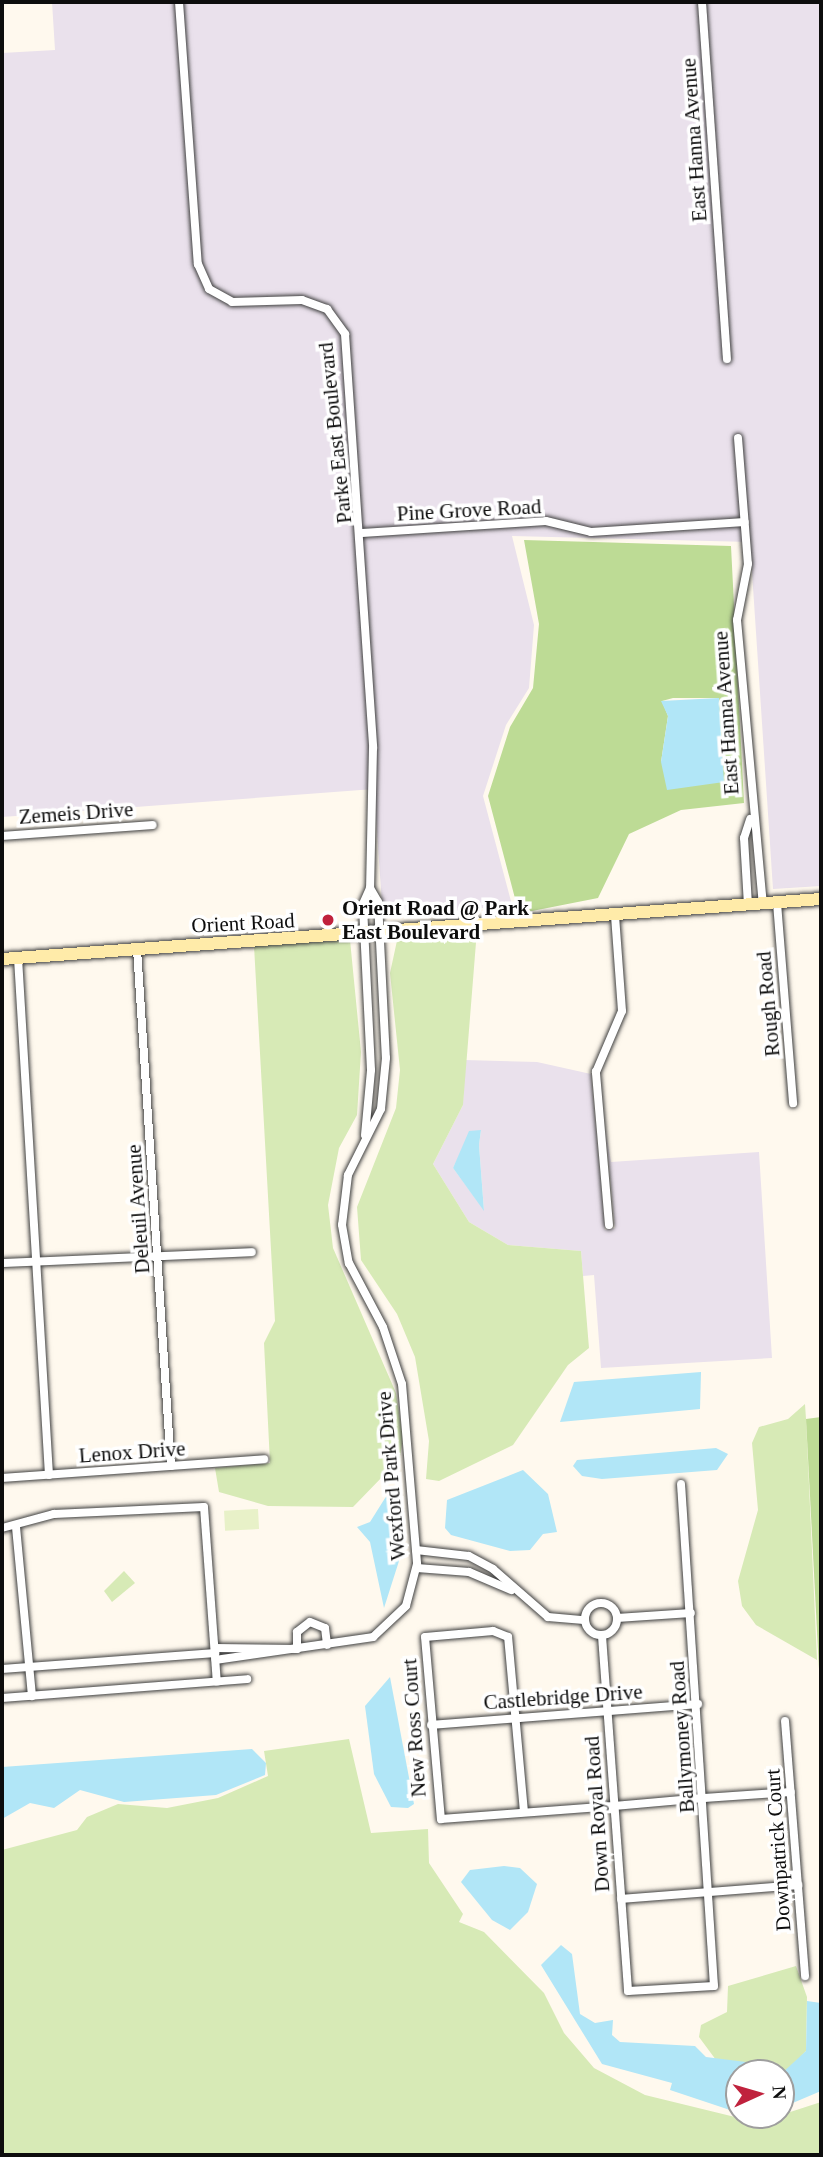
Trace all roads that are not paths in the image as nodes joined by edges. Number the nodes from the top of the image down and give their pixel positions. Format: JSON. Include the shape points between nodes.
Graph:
{"nodes":[{"id":1,"x":178,"y":2,"type":"edge"},
{"id":2,"x":702,"y":2,"type":"edge"},
{"id":3,"x":727,"y":359,"type":"dead end"},
{"id":4,"x":738,"y":438,"type":"dead end"},
{"id":5,"x":745,"y":522,"type":"junction"},
{"id":6,"x":362,"y":533,"type":"junction"},
{"id":7,"x":750,"y":819,"type":"junction"},
{"id":8,"x":153,"y":825,"type":"dead end"},
{"id":9,"x":2,"y":836,"type":"edge"},
{"id":10,"x":370,"y":888,"type":"junction"},
{"id":11,"x":821,"y":900,"type":"edge"},
{"id":12,"x":777,"y":903,"type":"junction"},
{"id":13,"x":763,"y":904,"type":"junction"},
{"id":14,"x":748,"y":905,"type":"junction"},
{"id":15,"x":615,"y":915,"type":"junction"},
{"id":16,"x":380,"y":933,"type":"junction"},
{"id":17,"x":363,"y":934,"type":"junction"},
{"id":18,"x":137,"y":948,"type":"junction"},
{"id":19,"x":18,"y":958,"type":"junction"},
{"id":20,"x":2,"y":959,"type":"edge"},
{"id":21,"x":793,"y":1103,"type":"dead end"},
{"id":22,"x":365,"y":1139,"type":"junction"},
{"id":23,"x":609,"y":1225,"type":"dead end"},
{"id":24,"x":159,"y":1251,"type":"junction"},
{"id":25,"x":252,"y":1252,"type":"dead end"},
{"id":26,"x":38,"y":1260,"type":"junction"},
{"id":27,"x":2,"y":1263,"type":"edge"},
{"id":28,"x":264,"y":1460,"type":"dead end"},
{"id":29,"x":171,"y":1466,"type":"junction"},
{"id":30,"x":49,"y":1475,"type":"junction"},
{"id":31,"x":2,"y":1478,"type":"edge"},
{"id":32,"x":681,"y":1484,"type":"dead end"},
{"id":33,"x":16,"y":1527,"type":"junction"},
{"id":34,"x":2,"y":1528,"type":"edge"},
{"id":35,"x":416,"y":1550,"type":"junction"},
{"id":36,"x":417,"y":1568,"type":"junction"},
{"id":37,"x":517,"y":1592,"type":"junction"},
{"id":38,"x":691,"y":1613,"type":"junction"},
{"id":39,"x":617,"y":1618,"type":"junction"},
{"id":40,"x":584,"y":1620,"type":"junction"},
{"id":41,"x":602,"y":1636,"type":"junction"},
{"id":42,"x":327,"y":1645,"type":"junction"},
{"id":43,"x":297,"y":1649,"type":"junction"},
{"id":44,"x":215,"y":1654,"type":"junction"},
{"id":45,"x":30,"y":1668,"type":"junction"},
{"id":46,"x":2,"y":1669,"type":"edge"},
{"id":47,"x":247,"y":1679,"type":"dead end"},
{"id":48,"x":217,"y":1682,"type":"junction"},
{"id":49,"x":32,"y":1696,"type":"junction"},
{"id":50,"x":2,"y":1698,"type":"edge"},
{"id":51,"x":698,"y":1704,"type":"junction"},
{"id":52,"x":607,"y":1712,"type":"junction"},
{"id":53,"x":517,"y":1719,"type":"junction"},
{"id":54,"x":785,"y":1721,"type":"dead end"},
{"id":55,"x":431,"y":1725,"type":"junction"},
{"id":56,"x":791,"y":1792,"type":"junction"},
{"id":57,"x":704,"y":1798,"type":"junction"},
{"id":58,"x":614,"y":1806,"type":"junction"},
{"id":59,"x":524,"y":1812,"type":"junction"},
{"id":60,"x":798,"y":1885,"type":"junction"},
{"id":61,"x":711,"y":1891,"type":"junction"},
{"id":62,"x":621,"y":1899,"type":"junction"},
{"id":63,"x":805,"y":1976,"type":"dead end"},
{"id":64,"x":628,"y":1991,"type":"joint"}],
"edges":[{"from":1,"to":6,"type":"street","name":"Parke East Boulevard","via":[[198,264],[209,289],[232,302],[302,300],[327,309],[345,334]]},
{"from":2,"to":3,"type":"street","name":"East Hanna Avenue"},
{"from":4,"to":5,"type":"street","name":"East Hanna Avenue"},
{"from":5,"to":6,"type":"street","name":"Pine Grove Road","via":[[591,532],[546,521]]},
{"from":5,"to":7,"type":"street","name":"East Hanna Avenue","via":[[748,564],[737,620]]},
{"from":6,"to":10,"type":"street","name":"Parke East Boulevard","via":[[373,748]]},
{"from":7,"to":13,"type":"street","name":"East Hanna Avenue","via":[[758,837]]},
{"from":7,"to":14,"type":"street","name":"East Hanna Avenue","via":[[744,838]]},
{"from":8,"to":9,"type":"street","name":"Zemeis Drive"},
{"from":10,"to":16,"type":"street","name":"Parke East Boulevard"},
{"from":10,"to":17,"type":"street","name":"Parke East Boulevard"},
{"from":11,"to":12,"type":"street","name":"Orient Road"},
{"from":12,"to":13,"type":"street","name":"Orient Road"},
{"from":12,"to":21,"type":"street","name":"Rough Road"},
{"from":13,"to":14,"type":"street","name":"Orient Road"},
{"from":14,"to":15,"type":"street","name":"Orient Road"},
{"from":15,"to":16,"type":"street","name":"Orient Road"},
{"from":15,"to":23,"type":"street","via":[[622,1011],[596,1072]]},
{"from":16,"to":17,"type":"street","name":"Orient Road"},
{"from":16,"to":22,"type":"street","name":"Wexford Park Drive","via":[[386,1087]]},
{"from":17,"to":18,"type":"street","name":"Orient Road"},
{"from":17,"to":22,"type":"street","name":"Wexford Park Drive","via":[[371,1070]]},
{"from":18,"to":19,"type":"street","name":"Orient Road"},
{"from":18,"to":24,"type":"street","name":"Deleuil Avenue"},
{"from":19,"to":20,"type":"street","name":"Orient Road"},
{"from":19,"to":26,"type":"street"},
{"from":22,"to":35,"type":"street","name":"Wexford Park Drive","via":[[342,1204],[345,1245],[402,1384]]},
{"from":24,"to":25,"type":"street"},
{"from":24,"to":26,"type":"street"},
{"from":24,"to":29,"type":"street","name":"Deleuil Avenue"},
{"from":26,"to":27,"type":"street"},
{"from":26,"to":30,"type":"street"},
{"from":28,"to":29,"type":"street","name":"Lenox Drive"},
{"from":29,"to":30,"type":"street","name":"Lenox Drive"},
{"from":30,"to":31,"type":"street","name":"Lenox Drive"},
{"from":32,"to":38,"type":"street","name":"Ballymoney Road"},
{"from":33,"to":34,"type":"street"},
{"from":33,"to":44,"type":"street","via":[[54,1514],[173,1503],[204,1507]]},
{"from":33,"to":45,"type":"street"},
{"from":35,"to":36,"type":"street","name":"Wexford Park Drive"},
{"from":35,"to":37,"type":"street","via":[[469,1556]]},
{"from":36,"to":37,"type":"street","via":[[469,1572]]},
{"from":36,"to":42,"type":"street","name":"Wexford Park Drive","via":[[415,1588],[391,1624],[373,1637]]},
{"from":37,"to":40,"type":"street","via":[[548,1617]]},
{"from":38,"to":39,"type":"street"},
{"from":38,"to":51,"type":"street","name":"Ballymoney Road"},
{"from":39,"to":40,"type":"street","via":[[599,1603]]},
{"from":39,"to":41,"type":"street"},
{"from":40,"to":41,"type":"street","via":[[590,1632]]},
{"from":41,"to":52,"type":"street","name":"Down Royal Road"},
{"from":42,"to":43,"type":"street","name":"Wexford Park Drive"},
{"from":42,"to":43,"type":"street","via":[[325,1628],[310,1622],[297,1632]]},
{"from":43,"to":44,"type":"street","name":"Wexford Park Drive"},
{"from":44,"to":45,"type":"street","name":"Wexford Park Drive"},
{"from":44,"to":48,"type":"street"},
{"from":45,"to":46,"type":"street","name":"Wexford Park Drive"},
{"from":45,"to":49,"type":"street"},
{"from":47,"to":48,"type":"street"},
{"from":48,"to":49,"type":"street"},
{"from":49,"to":50,"type":"street"},
{"from":51,"to":52,"type":"street","name":"Castlebridge Drive"},
{"from":51,"to":57,"type":"street","name":"Ballymoney Road"},
{"from":52,"to":53,"type":"street","name":"Castlebridge Drive"},
{"from":52,"to":58,"type":"street","name":"Down Royal Road"},
{"from":53,"to":55,"type":"street","name":"Castlebridge Drive"},
{"from":53,"to":55,"type":"street","name":"New Ross Court","via":[[509,1637],[493,1631],[425,1637]]},
{"from":53,"to":59,"type":"street"},
{"from":54,"to":56,"type":"street","name":"Downpatrick Court"},
{"from":55,"to":59,"type":"street","name":"New Ross Court","via":[[437,1815]]},
{"from":56,"to":57,"type":"street"},
{"from":56,"to":60,"type":"street","name":"Downpatrick Court"},
{"from":57,"to":58,"type":"street"},
{"from":57,"to":61,"type":"street","name":"Ballymoney Road"},
{"from":58,"to":59,"type":"street"},
{"from":58,"to":62,"type":"street","name":"Down Royal Road"},
{"from":60,"to":61,"type":"street"},
{"from":60,"to":63,"type":"street","name":"Downpatrick Court"},
{"from":61,"to":62,"type":"street"},
{"from":61,"to":64,"type":"street","name":"Ballymoney Road","via":[[713,1986]]},
{"from":62,"to":64,"type":"street","name":"Down Royal Road"}]}
